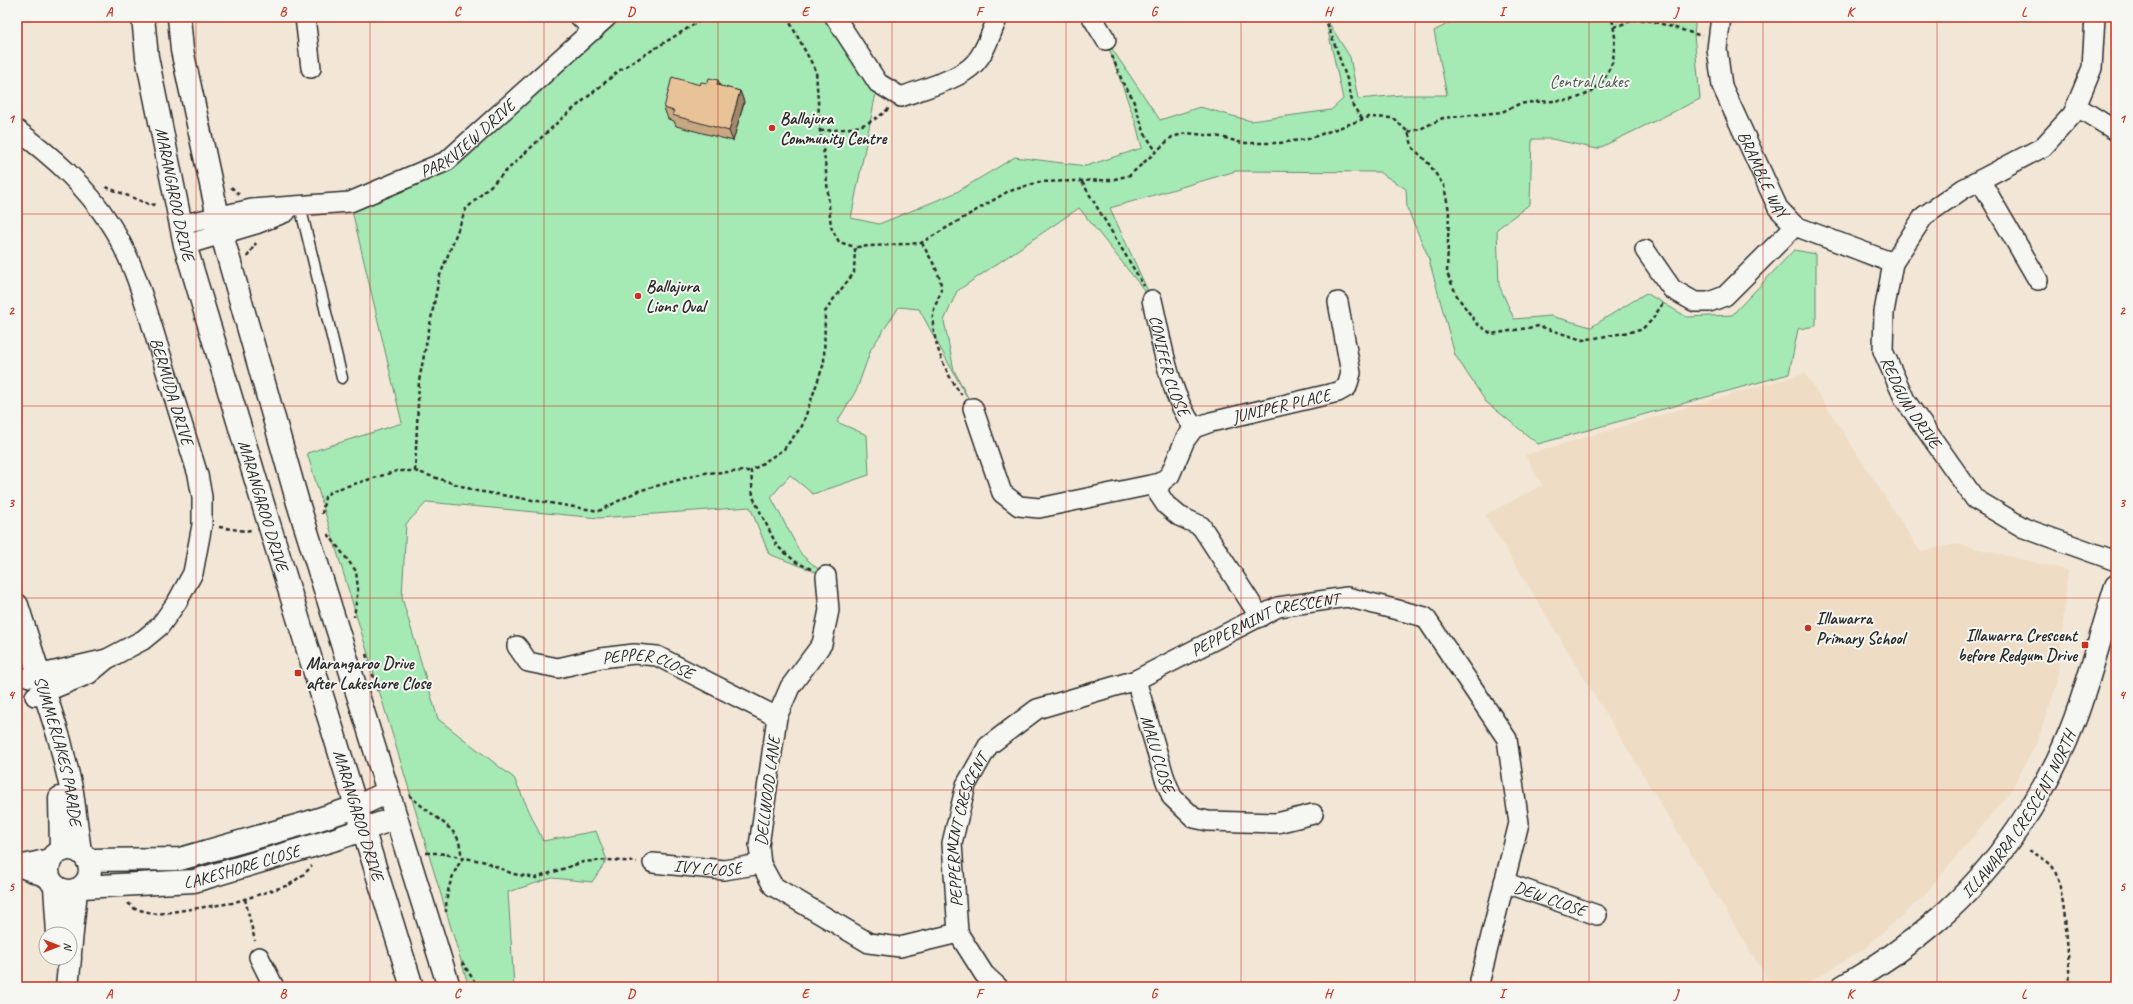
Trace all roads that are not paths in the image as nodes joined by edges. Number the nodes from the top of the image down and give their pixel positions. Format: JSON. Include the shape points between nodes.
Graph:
{"nodes":[{"id":1,"x":143,"y":17,"type":"edge"},
{"id":2,"x":179,"y":17,"type":"edge"},
{"id":3,"x":305,"y":17,"type":"edge"},
{"id":4,"x":580,"y":17,"type":"edge"},
{"id":5,"x":836,"y":17,"type":"edge"},
{"id":6,"x":998,"y":17,"type":"edge"},
{"id":7,"x":1092,"y":17,"type":"edge"},
{"id":8,"x":1721,"y":17,"type":"edge"},
{"id":9,"x":2096,"y":17,"type":"edge"},
{"id":10,"x":601,"y":24,"type":"edge"},
{"id":11,"x":1106,"y":40,"type":"road end"},
{"id":12,"x":311,"y":68,"type":"dead end"},
{"id":13,"x":2076,"y":106,"type":"junction"},
{"id":14,"x":17,"y":130,"type":"edge"},
{"id":15,"x":2116,"y":131,"type":"edge"},
{"id":16,"x":1980,"y":180,"type":"junction"},
{"id":17,"x":300,"y":206,"type":"junction"},
{"id":18,"x":180,"y":225,"type":"junction"},
{"id":19,"x":220,"y":226,"type":"junction"},
{"id":20,"x":1795,"y":226,"type":"junction"},
{"id":21,"x":185,"y":246,"type":"junction"},
{"id":22,"x":1645,"y":250,"type":"dead end"},
{"id":23,"x":1893,"y":263,"type":"junction"},
{"id":24,"x":2038,"y":280,"type":"dead end"},
{"id":25,"x":1152,"y":300,"type":"road end"},
{"id":26,"x":1338,"y":302,"type":"dead end"},
{"id":27,"x":342,"y":378,"type":"dead end"},
{"id":28,"x":973,"y":408,"type":"road end"},
{"id":29,"x":1194,"y":428,"type":"junction"},
{"id":30,"x":1160,"y":483,"type":"junction"},
{"id":31,"x":2116,"y":561,"type":"edge"},
{"id":32,"x":826,"y":576,"type":"road end"},
{"id":33,"x":2116,"y":586,"type":"edge"},
{"id":34,"x":17,"y":605,"type":"edge"},
{"id":35,"x":1260,"y":617,"type":"junction"},
{"id":36,"x":2116,"y":630,"type":"edge"},
{"id":37,"x":17,"y":640,"type":"edge"},
{"id":38,"x":517,"y":646,"type":"dead end"},
{"id":39,"x":1136,"y":680,"type":"junction"},
{"id":40,"x":37,"y":685,"type":"junction"},
{"id":41,"x":777,"y":717,"type":"junction"},
{"id":42,"x":398,"y":790,"type":"junction"},
{"id":43,"x":356,"y":807,"type":"junction"},
{"id":44,"x":1313,"y":814,"type":"dead end"},
{"id":45,"x":396,"y":818,"type":"junction"},
{"id":46,"x":363,"y":830,"type":"junction"},
{"id":47,"x":653,"y":863,"type":"road end"},
{"id":48,"x":761,"y":864,"type":"junction"},
{"id":49,"x":64,"y":865,"type":"junction"},
{"id":50,"x":1504,"y":882,"type":"junction"},
{"id":51,"x":79,"y":888,"type":"junction"},
{"id":52,"x":1597,"y":915,"type":"dead end"},
{"id":53,"x":59,"y":926,"type":"edge"},
{"id":54,"x":74,"y":926,"type":"edge"},
{"id":55,"x":958,"y":933,"type":"junction"},
{"id":56,"x":259,"y":957,"type":"road end"},
{"id":57,"x":55,"y":966,"type":"edge"},
{"id":58,"x":69,"y":966,"type":"edge"},
{"id":59,"x":54,"y":987,"type":"edge"},
{"id":60,"x":67,"y":987,"type":"edge"},
{"id":61,"x":274,"y":987,"type":"edge"},
{"id":62,"x":412,"y":987,"type":"edge"},
{"id":63,"x":449,"y":987,"type":"edge"},
{"id":64,"x":998,"y":987,"type":"edge"},
{"id":65,"x":1480,"y":987,"type":"edge"},
{"id":66,"x":1842,"y":987,"type":"edge"},
{"id":67,"x":1862,"y":987,"type":"edge"}],
"edges":[{"from":1,"to":18,"type":"main road","name":"MARANGAROO DRIVE","via":[[147,57]]},
{"from":2,"to":19,"type":"main road","name":"MARANGAROO DRIVE","via":[[182,50]]},
{"from":3,"to":12,"type":"street"},
{"from":4,"to":10,"type":"street"},
{"from":5,"to":6,"type":"street","via":[[878,83],[901,97],[958,75],[974,64],[986,45]]},
{"from":7,"to":11,"type":"street"},
{"from":8,"to":20,"type":"street","name":"BRAMBLE WAY","via":[[1717,49],[1722,86],[1778,208]]},
{"from":9,"to":13,"type":"street","name":"REDGUM DRIVE","via":[[2092,68]]},
{"from":10,"to":17,"type":"street","name":"PARKVIEW DRIVE","via":[[447,161],[350,202]]},
{"from":13,"to":15,"type":"street"},
{"from":13,"to":16,"type":"street","name":"REDGUM DRIVE","via":[[2073,114],[2043,147]]},
{"from":14,"to":40,"type":"street","name":"BERMUDA DRIVE","via":[[83,186],[110,224],[127,256],[141,291],[198,475],[202,497],[202,525],[193,572],[160,626],[143,640],[107,659],[84,662]]},
{"from":16,"to":23,"type":"street","name":"REDGUM DRIVE","via":[[1924,216]]},
{"from":16,"to":24,"type":"street"},
{"from":17,"to":19,"type":"street","name":"PARKVIEW DRIVE"},
{"from":17,"to":27,"type":"lane"},
{"from":18,"to":19,"type":"street","name":"PARKVIEW DRIVE"},
{"from":18,"to":21,"type":"main road","name":"MARANGAROO DRIVE"},
{"from":19,"to":21,"type":"street","name":"PARKVIEW DRIVE"},
{"from":19,"to":42,"type":"main road","name":"MARANGAROO DRIVE","via":[[298,503]]},
{"from":20,"to":22,"type":"street","via":[[1725,296],[1709,302],[1695,302],[1672,288]]},
{"from":20,"to":23,"type":"street","name":"BRAMBLE WAY"},
{"from":21,"to":43,"type":"main road","name":"MARANGAROO DRIVE"},
{"from":23,"to":31,"type":"street","name":"REDGUM DRIVE","via":[[1884,312],[1883,351],[1905,400],[1975,499],[2024,528]]},
{"from":25,"to":29,"type":"street","name":"CONIFER CLOSE","via":[[1171,378],[1183,410]]},
{"from":26,"to":29,"type":"street","name":"JUNIPER PLACE","via":[[1351,373],[1347,387],[1338,392]]},
{"from":28,"to":30,"type":"street","via":[[1002,493],[1019,506],[1038,508]]},
{"from":29,"to":30,"type":"street","via":[[1185,440],[1170,475]]},
{"from":30,"to":35,"type":"street","via":[[1158,493],[1166,505],[1179,516],[1201,526]]},
{"from":32,"to":41,"type":"street","name":"DELLWOOD LANE","via":[[829,610],[822,644],[790,687]]},
{"from":33,"to":66,"type":"main road","name":"ILLAWARRA CRESCENT NORTH","via":[[2075,719],[2045,785],[2030,811],[1960,900],[1904,946]]},
{"from":34,"to":40,"type":"main road","name":"SUMMERLAKES PARADE"},
{"from":35,"to":39,"type":"street","name":"PEPPERMINT CRESCENT"},
{"from":35,"to":50,"type":"street","name":"PEPPERMINT CRESCENT","via":[[1278,607],[1347,597],[1425,617],[1507,739],[1519,823]]},
{"from":36,"to":67,"type":"main road","name":"ILLAWARRA CRESCENT NORTH","via":[[2082,730],[2054,791],[2003,869],[1948,925],[1899,965]]},
{"from":37,"to":40,"type":"main road","name":"SUMMERLAKES PARADE"},
{"from":38,"to":41,"type":"street","name":"PEPPER CLOSE","via":[[528,662],[558,668],[621,655],[657,656]]},
{"from":39,"to":44,"type":"street","name":"MALU CLOSE","via":[[1172,797],[1194,818],[1208,821],[1277,823]]},
{"from":39,"to":55,"type":"street","name":"PEPPERMINT CRESCENT","via":[[1037,709],[988,746],[966,785],[952,843]]},
{"from":40,"to":49,"type":"main road","name":"SUMMERLAKES PARADE","via":[[59,794]]},
{"from":41,"to":48,"type":"street","name":"DELLWOOD LANE","via":[[759,846]]},
{"from":42,"to":43,"type":"main road","name":"LAKESHORE CLOSE"},
{"from":42,"to":45,"type":"main road","name":"MARANGAROO DRIVE"},
{"from":43,"to":46,"type":"main road","name":"MARANGAROO DRIVE"},
{"from":43,"to":49,"type":"main road","name":"LAKESHORE CLOSE","via":[[180,859]]},
{"from":45,"to":46,"type":"main road","name":"LAKESHORE CLOSE"},
{"from":45,"to":63,"type":"main road","name":"MARANGAROO DRIVE"},
{"from":46,"to":51,"type":"main road","name":"LAKESHORE CLOSE","via":[[194,881]]},
{"from":46,"to":62,"type":"main road","name":"MARANGAROO DRIVE"},
{"from":47,"to":48,"type":"street","name":"IVY CLOSE","via":[[724,870]]},
{"from":48,"to":55,"type":"street","name":"DELLWOOD LANE","via":[[773,886],[869,943],[900,946]]},
{"from":49,"to":51,"type":"main road","name":"LAKESHORE CLOSE","via":[[65,891]]},
{"from":49,"to":51,"type":"main road","via":[[89,866],[89,877]]},
{"from":49,"to":53,"type":"main road","name":"SUMMERLAKES PARADE"},
{"from":50,"to":52,"type":"street","name":"DEW CLOSE"},
{"from":50,"to":65,"type":"street","name":"PEPPERMINT CRESCENT"},
{"from":51,"to":54,"type":"main road"},
{"from":55,"to":64,"type":"street","name":"PEPPERMINT CRESCENT","via":[[984,974]]},
{"from":56,"to":61,"type":"street"},
{"from":57,"to":59,"type":"main road"},
{"from":58,"to":60,"type":"main road"}]}
